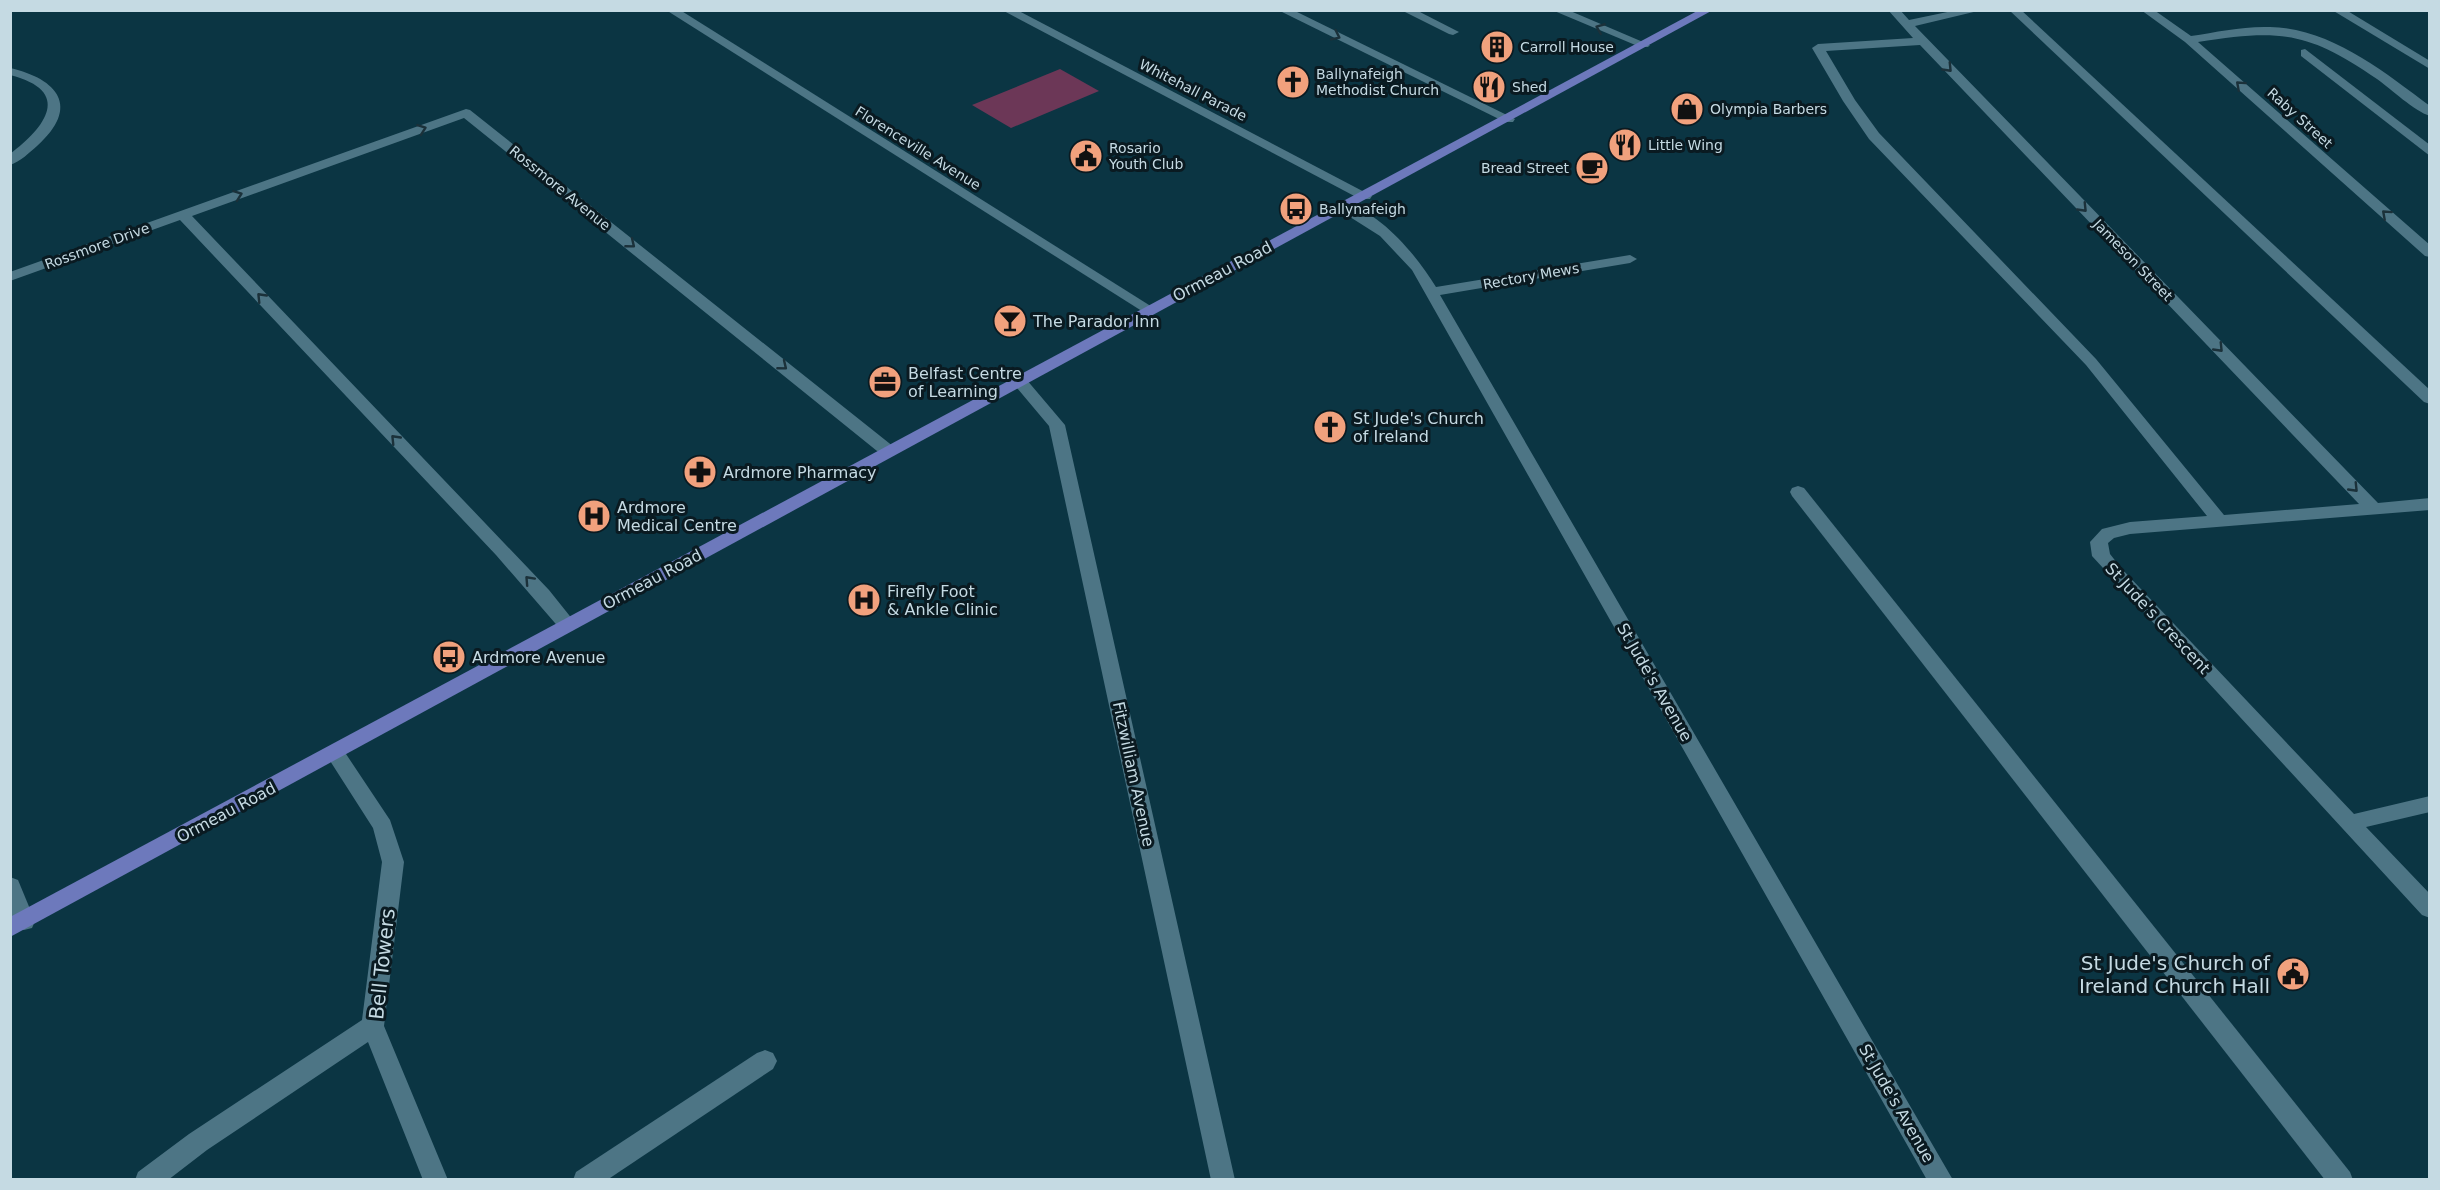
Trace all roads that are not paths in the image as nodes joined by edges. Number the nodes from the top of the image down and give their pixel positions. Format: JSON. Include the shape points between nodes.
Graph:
{"nodes":[{"id":1,"x":671,"y":10,"type":"edge"},
{"id":2,"x":1007,"y":10,"type":"edge"},
{"id":3,"x":1283,"y":10,"type":"edge"},
{"id":4,"x":1406,"y":10,"type":"edge"},
{"id":5,"x":1557,"y":10,"type":"edge"},
{"id":6,"x":1707,"y":10,"type":"edge"},
{"id":7,"x":1893,"y":10,"type":"edge"},
{"id":8,"x":1977,"y":10,"type":"edge"},
{"id":9,"x":2014,"y":10,"type":"edge"},
{"id":10,"x":2146,"y":10,"type":"edge"},
{"id":11,"x":2337,"y":10,"type":"edge"},
{"id":12,"x":1905,"y":24,"type":"junction"},
{"id":13,"x":1453,"y":32,"type":"dead end"},
{"id":14,"x":2189,"y":40,"type":"junction"},
{"id":15,"x":1922,"y":41,"type":"junction"},
{"id":16,"x":1644,"y":45,"type":"junction"},
{"id":17,"x":2305,"y":53,"type":"dead end"},
{"id":18,"x":2430,"y":66,"type":"edge"},
{"id":19,"x":10,"y":72,"type":"edge"},
{"id":20,"x":2430,"y":112,"type":"edge"},
{"id":21,"x":1509,"y":119,"type":"junction"},
{"id":22,"x":2430,"y":152,"type":"edge"},
{"id":23,"x":10,"y":161,"type":"edge"},
{"id":24,"x":1365,"y":196,"type":"junction"},
{"id":25,"x":1344,"y":207,"type":"junction"},
{"id":26,"x":183,"y":215,"type":"junction"},
{"id":27,"x":2430,"y":253,"type":"edge"},
{"id":28,"x":1629,"y":259,"type":"dead end"},
{"id":29,"x":10,"y":277,"type":"edge"},
{"id":30,"x":1432,"y":292,"type":"junction"},
{"id":31,"x":1150,"y":310,"type":"junction"},
{"id":32,"x":1020,"y":382,"type":"junction"},
{"id":33,"x":2430,"y":399,"type":"edge"},
{"id":34,"x":888,"y":451,"type":"junction"},
{"id":35,"x":1798,"y":492,"type":"dead end"},
{"id":36,"x":2430,"y":504,"type":"edge"},
{"id":37,"x":2374,"y":509,"type":"junction"},
{"id":38,"x":2220,"y":521,"type":"junction"},
{"id":39,"x":567,"y":625,"type":"junction"},
{"id":40,"x":335,"y":753,"type":"junction"},
{"id":41,"x":2430,"y":804,"type":"edge"},
{"id":42,"x":2349,"y":823,"type":"junction"},
{"id":43,"x":10,"y":886,"type":"edge"},
{"id":44,"x":2430,"y":909,"type":"edge"},
{"id":45,"x":17,"y":925,"type":"edge"},
{"id":46,"x":373,"y":1026,"type":"junction"},
{"id":47,"x":765,"y":1061,"type":"dead end"},
{"id":48,"x":147,"y":1179,"type":"edge"},
{"id":49,"x":436,"y":1179,"type":"edge"},
{"id":50,"x":585,"y":1179,"type":"edge"},
{"id":51,"x":1223,"y":1179,"type":"edge"},
{"id":52,"x":1941,"y":1179,"type":"edge"},
{"id":53,"x":2341,"y":1179,"type":"edge"}],
"edges":[{"from":1,"to":31,"type":"street","name":"Florenceville Avenue"},
{"from":2,"to":24,"type":"street","name":"Whitehall Parade"},
{"from":3,"to":21,"type":"street","one_way":true},
{"from":4,"to":13,"type":"street"},
{"from":16,"to":5,"type":"street","one_way":true},
{"from":6,"to":16,"type":"main road","name":"Ormeau Road"},
{"from":7,"to":12,"type":"street","name":"Jameson Street"},
{"from":8,"to":12,"type":"street"},
{"from":9,"to":33,"type":"street"},
{"from":10,"to":14,"type":"street","name":"Raby Street"},
{"from":11,"to":18,"type":"street"},
{"from":12,"to":15,"type":"street","name":"Jameson Street"},
{"from":14,"to":20,"type":"street","via":[[2269,31],[2306,37],[2344,55]]},
{"from":27,"to":14,"type":"street","name":"Raby Street","one_way":true},
{"from":15,"to":37,"type":"street","name":"Jameson Street","one_way":true},
{"from":15,"to":38,"type":"street","via":[[1818,48],[1874,136],[2091,363]]},
{"from":16,"to":21,"type":"main road","name":"Ormeau Road"},
{"from":17,"to":22,"type":"street"},
{"from":19,"to":23,"type":"street","via":[[31,76],[45,84],[53,98],[54,115],[45,132]]},
{"from":21,"to":24,"type":"main road","name":"Ormeau Road"},
{"from":24,"to":25,"type":"main road","name":"Ormeau Road"},
{"from":25,"to":30,"type":"street","name":"St Jude's Avenue","via":[[1400,244]]},
{"from":25,"to":31,"type":"main road","name":"Ormeau Road"},
{"from":26,"to":29,"type":"street","name":"Rossmore Drive"},
{"from":26,"to":34,"type":"street","name":"Rossmore Avenue","one_way":true,"via":[[466,113]]},
{"from":39,"to":26,"type":"street","one_way":true,"via":[[509,558]]},
{"from":28,"to":30,"type":"street","name":"Rectory Mews"},
{"from":30,"to":52,"type":"street","name":"St Jude's Avenue"},
{"from":31,"to":32,"type":"main road","name":"Ormeau Road"},
{"from":32,"to":34,"type":"main road","name":"Ormeau Road"},
{"from":32,"to":51,"type":"street","name":"Fitzwilliam Avenue","via":[[1057,425]]},
{"from":34,"to":39,"type":"main road","name":"Ormeau Road"},
{"from":35,"to":53,"type":"street"},
{"from":36,"to":37,"type":"street","name":"St Jude's Crescent"},
{"from":37,"to":38,"type":"street","name":"St Jude's Crescent"},
{"from":38,"to":42,"type":"street","name":"St Jude's Crescent","via":[[2108,533],[2099,542],[2101,556]]},
{"from":39,"to":40,"type":"main road","name":"Ormeau Road"},
{"from":40,"to":45,"type":"main road","name":"Ormeau Road"},
{"from":40,"to":46,"type":"street","name":"Bell Towers","via":[[383,826],[393,862]]},
{"from":41,"to":42,"type":"street"},
{"from":42,"to":44,"type":"street","name":"St Jude's Crescent"},
{"from":43,"to":45,"type":"street"},
{"from":46,"to":48,"type":"street"},
{"from":46,"to":49,"type":"street","name":"Bell Towers"},
{"from":47,"to":50,"type":"street"}]}
